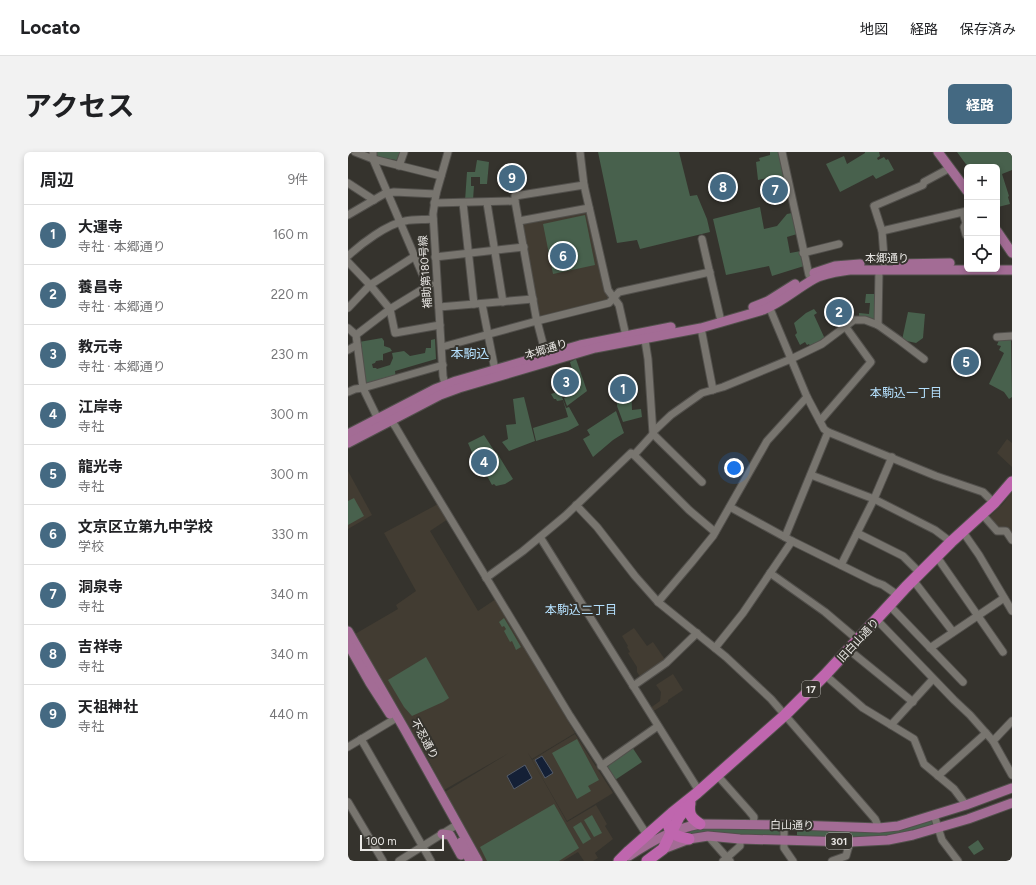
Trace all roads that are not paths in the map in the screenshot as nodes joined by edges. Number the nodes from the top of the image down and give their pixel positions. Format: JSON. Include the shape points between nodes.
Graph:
{"nodes":[{"id":1,"x":355,"y":152,"type":"edge"},
{"id":2,"x":404,"y":152,"type":"edge"},
{"id":3,"x":448,"y":152,"type":"edge"},
{"id":4,"x":580,"y":152,"type":"edge"},
{"id":5,"x":782,"y":152,"type":"edge"},
{"id":6,"x":938,"y":152,"type":"edge"},
{"id":7,"x":373,"y":156,"type":"edge"},
{"id":8,"x":399,"y":166,"type":"junction"},
{"id":9,"x":950,"y":168,"type":"junction"},
{"id":10,"x":441,"y":176,"type":"junction"},
{"id":11,"x":348,"y":183,"type":"edge"},
{"id":12,"x":584,"y":185,"type":"junction"},
{"id":13,"x":964,"y":187,"type":"edge"},
{"id":14,"x":389,"y":193,"type":"junction"},
{"id":15,"x":436,"y":194,"type":"junction"},
{"id":16,"x":374,"y":200,"type":"junction"},
{"id":17,"x":515,"y":201,"type":"junction"},
{"id":18,"x":434,"y":203,"type":"junction"},
{"id":19,"x":462,"y":203,"type":"junction"},
{"id":20,"x":487,"y":203,"type":"junction"},
{"id":21,"x":589,"y":208,"type":"junction"},
{"id":22,"x":964,"y":212,"type":"edge"},
{"id":23,"x":348,"y":215,"type":"edge"},
{"id":24,"x":433,"y":219,"type":"junction"},
{"id":25,"x":519,"y":221,"type":"junction"},
{"id":26,"x":401,"y":222,"type":"junction"},
{"id":27,"x":882,"y":231,"type":"junction"},
{"id":28,"x":1000,"y":236,"type":"edge"},
{"id":29,"x":702,"y":239,"type":"dead end"},
{"id":30,"x":839,"y":244,"type":"dead end"},
{"id":31,"x":524,"y":247,"type":"junction"},
{"id":32,"x":494,"y":250,"type":"junction"},
{"id":33,"x":803,"y":253,"type":"junction"},
{"id":34,"x":469,"y":254,"type":"junction"},
{"id":35,"x":1012,"y":254,"type":"edge"},
{"id":36,"x":348,"y":256,"type":"edge"},
{"id":37,"x":415,"y":256,"type":"junction"},
{"id":38,"x":435,"y":257,"type":"junction"},
{"id":39,"x":348,"y":262,"type":"edge"},
{"id":40,"x":964,"y":264,"type":"edge"},
{"id":41,"x":1000,"y":264,"type":"edge"},
{"id":42,"x":1012,"y":264,"type":"edge"},
{"id":43,"x":883,"y":268,"type":"junction"},
{"id":44,"x":1012,"y":270,"type":"edge"},
{"id":45,"x":710,"y":272,"type":"junction"},
{"id":46,"x":809,"y":275,"type":"junction"},
{"id":47,"x":437,"y":283,"type":"junction"},
{"id":48,"x":370,"y":285,"type":"junction"},
{"id":49,"x":427,"y":285,"type":"junction"},
{"id":50,"x":614,"y":298,"type":"junction"},
{"id":51,"x":533,"y":300,"type":"junction"},
{"id":52,"x":503,"y":302,"type":"junction"},
{"id":53,"x":478,"y":304,"type":"junction"},
{"id":54,"x":439,"y":307,"type":"junction"},
{"id":55,"x":768,"y":307,"type":"junction"},
{"id":56,"x":348,"y":308,"type":"edge"},
{"id":57,"x":390,"y":309,"type":"junction"},
{"id":58,"x":720,"y":317,"type":"junction"},
{"id":59,"x":537,"y":321,"type":"junction"},
{"id":60,"x":440,"y":325,"type":"junction"},
{"id":61,"x":845,"y":326,"type":"junction"},
{"id":62,"x":878,"y":326,"type":"junction"},
{"id":63,"x":348,"y":328,"type":"edge"},
{"id":64,"x":701,"y":328,"type":"junction"},
{"id":65,"x":356,"y":334,"type":"junction"},
{"id":66,"x":487,"y":335,"type":"junction"},
{"id":67,"x":644,"y":335,"type":"junction"},
{"id":68,"x":626,"y":336,"type":"junction"},
{"id":69,"x":1012,"y":336,"type":"edge"},
{"id":70,"x":997,"y":337,"type":"dead end"},
{"id":71,"x":358,"y":345,"type":"junction"},
{"id":72,"x":442,"y":347,"type":"junction"},
{"id":73,"x":348,"y":350,"type":"edge"},
{"id":74,"x":546,"y":358,"type":"junction"},
{"id":75,"x":791,"y":359,"type":"junction"},
{"id":76,"x":924,"y":359,"type":"dead end"},
{"id":77,"x":443,"y":365,"type":"junction"},
{"id":78,"x":495,"y":370,"type":"junction"},
{"id":79,"x":363,"y":388,"type":"junction"},
{"id":80,"x":445,"y":389,"type":"junction"},
{"id":81,"x":713,"y":390,"type":"junction"},
{"id":82,"x":348,"y":392,"type":"edge"},
{"id":83,"x":807,"y":397,"type":"junction"},
{"id":84,"x":378,"y":419,"type":"junction"},
{"id":85,"x":391,"y":421,"type":"junction"},
{"id":86,"x":820,"y":421,"type":"junction"},
{"id":87,"x":653,"y":432,"type":"junction"},
{"id":88,"x":828,"y":432,"type":"junction"},
{"id":89,"x":348,"y":434,"type":"edge"},
{"id":90,"x":348,"y":443,"type":"edge"},
{"id":91,"x":634,"y":455,"type":"junction"},
{"id":92,"x":892,"y":457,"type":"junction"},
{"id":93,"x":811,"y":475,"type":"junction"},
{"id":94,"x":702,"y":482,"type":"dead end"},
{"id":95,"x":1012,"y":482,"type":"edge"},
{"id":96,"x":874,"y":499,"type":"junction"},
{"id":97,"x":994,"y":503,"type":"junction"},
{"id":98,"x":576,"y":505,"type":"junction"},
{"id":99,"x":730,"y":507,"type":"junction"},
{"id":100,"x":982,"y":514,"type":"junction"},
{"id":101,"x":715,"y":532,"type":"junction"},
{"id":102,"x":963,"y":532,"type":"junction"},
{"id":103,"x":857,"y":534,"type":"junction"},
{"id":104,"x":785,"y":536,"type":"junction"},
{"id":105,"x":540,"y":538,"type":"junction"},
{"id":106,"x":1012,"y":540,"type":"edge"},
{"id":107,"x":792,"y":541,"type":"junction"},
{"id":108,"x":951,"y":542,"type":"junction"},
{"id":109,"x":936,"y":557,"type":"junction"},
{"id":110,"x":841,"y":565,"type":"junction"},
{"id":111,"x":770,"y":573,"type":"junction"},
{"id":112,"x":917,"y":577,"type":"junction"},
{"id":113,"x":486,"y":578,"type":"junction"},
{"id":114,"x":898,"y":596,"type":"junction"},
{"id":115,"x":1004,"y":598,"type":"junction"},
{"id":116,"x":658,"y":602,"type":"junction"},
{"id":117,"x":890,"y":606,"type":"junction"},
{"id":118,"x":1012,"y":611,"type":"edge"},
{"id":119,"x":978,"y":616,"type":"junction"},
{"id":120,"x":877,"y":620,"type":"junction"},
{"id":121,"x":348,"y":631,"type":"edge"},
{"id":122,"x":953,"y":632,"type":"junction"},
{"id":123,"x":697,"y":633,"type":"junction"},
{"id":124,"x":858,"y":640,"type":"junction"},
{"id":125,"x":348,"y":644,"type":"edge"},
{"id":126,"x":715,"y":648,"type":"junction"},
{"id":127,"x":930,"y":648,"type":"junction"},
{"id":128,"x":848,"y":650,"type":"junction"},
{"id":129,"x":1003,"y":652,"type":"dead end"},
{"id":130,"x":826,"y":675,"type":"junction"},
{"id":131,"x":933,"y":679,"type":"junction"},
{"id":132,"x":963,"y":682,"type":"dead end"},
{"id":133,"x":633,"y":686,"type":"junction"},
{"id":134,"x":913,"y":702,"type":"junction"},
{"id":135,"x":785,"y":714,"type":"junction"},
{"id":136,"x":396,"y":718,"type":"junction"},
{"id":137,"x":1012,"y":721,"type":"edge"},
{"id":138,"x":891,"y":725,"type":"junction"},
{"id":139,"x":658,"y":726,"type":"junction"},
{"id":140,"x":986,"y":733,"type":"junction"},
{"id":141,"x":361,"y":739,"type":"junction"},
{"id":142,"x":993,"y":741,"type":"junction"},
{"id":143,"x":350,"y":743,"type":"edge"},
{"id":144,"x":601,"y":766,"type":"junction"},
{"id":145,"x":717,"y":775,"type":"junction"},
{"id":146,"x":1012,"y":775,"type":"edge"},
{"id":147,"x":938,"y":776,"type":"junction"},
{"id":148,"x":1012,"y":788,"type":"edge"},
{"id":149,"x":698,"y":792,"type":"junction"},
{"id":150,"x":348,"y":802,"type":"edge"},
{"id":151,"x":1012,"y":802,"type":"edge"},
{"id":152,"x":690,"y":804,"type":"junction"},
{"id":153,"x":966,"y":805,"type":"junction"},
{"id":154,"x":670,"y":815,"type":"junction"},
{"id":155,"x":934,"y":815,"type":"junction"},
{"id":156,"x":700,"y":824,"type":"junction"},
{"id":157,"x":754,"y":825,"type":"junction"},
{"id":158,"x":784,"y":825,"type":"junction"},
{"id":159,"x":456,"y":826,"type":"junction"},
{"id":160,"x":880,"y":828,"type":"junction"},
{"id":161,"x":937,"y":828,"type":"junction"},
{"id":162,"x":671,"y":832,"type":"junction"},
{"id":163,"x":442,"y":834,"type":"junction"},
{"id":164,"x":647,"y":835,"type":"junction"},
{"id":165,"x":708,"y":836,"type":"junction"},
{"id":166,"x":689,"y":839,"type":"junction"},
{"id":167,"x":740,"y":839,"type":"junction"},
{"id":168,"x":784,"y":840,"type":"junction"},
{"id":169,"x":850,"y":842,"type":"junction"},
{"id":170,"x":423,"y":846,"type":"junction"},
{"id":171,"x":660,"y":854,"type":"edge"},
{"id":172,"x":727,"y":860,"type":"edge"},
{"id":173,"x":383,"y":861,"type":"edge"},
{"id":174,"x":399,"y":861,"type":"edge"},
{"id":175,"x":431,"y":861,"type":"edge"},
{"id":176,"x":465,"y":861,"type":"edge"},
{"id":177,"x":470,"y":861,"type":"edge"},
{"id":178,"x":478,"y":861,"type":"edge"},
{"id":179,"x":619,"y":861,"type":"edge"},
{"id":180,"x":623,"y":861,"type":"edge"},
{"id":181,"x":647,"y":861,"type":"edge"},
{"id":182,"x":791,"y":861,"type":"edge"},
{"id":183,"x":832,"y":861,"type":"edge"},
{"id":184,"x":958,"y":861,"type":"edge"}],
"edges":[{"from":1,"to":7,"type":"street"},
{"from":2,"to":8,"type":"street"},
{"from":3,"to":10,"type":"street","name":"補助第180号線"},
{"from":4,"to":12,"type":"street"},
{"from":5,"to":33,"type":"street"},
{"from":6,"to":9,"type":"main road"},
{"from":7,"to":8,"type":"street"},
{"from":7,"to":14,"type":"street"},
{"from":8,"to":10,"type":"street"},
{"from":9,"to":13,"type":"main road"},
{"from":9,"to":27,"type":"street","via":[[923,184],[874,206]]},
{"from":10,"to":15,"type":"street","name":"補助第180号線"},
{"from":11,"to":16,"type":"street"},
{"from":12,"to":17,"type":"street","via":[[515,196]]},
{"from":12,"to":21,"type":"street"},
{"from":14,"to":15,"type":"street"},
{"from":14,"to":16,"type":"street"},
{"from":14,"to":26,"type":"street"},
{"from":15,"to":18,"type":"street","name":"補助第180号線"},
{"from":16,"to":23,"type":"street"},
{"from":17,"to":20,"type":"street"},
{"from":17,"to":25,"type":"street"},
{"from":18,"to":19,"type":"street"},
{"from":18,"to":24,"type":"street","name":"補助第180号線"},
{"from":19,"to":20,"type":"street"},
{"from":19,"to":34,"type":"street"},
{"from":20,"to":32,"type":"street"},
{"from":21,"to":25,"type":"street"},
{"from":21,"to":50,"type":"street","via":[[608,290]]},
{"from":22,"to":27,"type":"street"},
{"from":24,"to":26,"type":"street"},
{"from":24,"to":38,"type":"street","name":"補助第180号線"},
{"from":25,"to":31,"type":"street"},
{"from":26,"to":36,"type":"street","via":[[359,245]]},
{"from":26,"to":37,"type":"street"},
{"from":27,"to":43,"type":"street"},
{"from":28,"to":35,"type":"main road"},
{"from":29,"to":45,"type":"street"},
{"from":30,"to":33,"type":"street"},
{"from":31,"to":32,"type":"street"},
{"from":31,"to":51,"type":"street"},
{"from":32,"to":34,"type":"street"},
{"from":32,"to":52,"type":"street"},
{"from":33,"to":46,"type":"street"},
{"from":34,"to":38,"type":"street"},
{"from":34,"to":53,"type":"street"},
{"from":37,"to":48,"type":"street"},
{"from":37,"to":49,"type":"street"},
{"from":38,"to":47,"type":"street","name":"補助第180号線"},
{"from":39,"to":48,"type":"street"},
{"from":40,"to":43,"type":"main road","name":"本郷通り"},
{"from":41,"to":42,"type":"main road"},
{"from":43,"to":44,"type":"main road","name":"本郷通り"},
{"from":43,"to":46,"type":"main road","name":"本郷通り","via":[[835,266]]},
{"from":43,"to":55,"type":"main road","name":"本郷通り","via":[[823,275]]},
{"from":43,"to":62,"type":"street"},
{"from":45,"to":50,"type":"street","via":[[618,292]]},
{"from":45,"to":58,"type":"street"},
{"from":46,"to":55,"type":"main road","name":"本郷通り"},
{"from":47,"to":49,"type":"street"},
{"from":47,"to":54,"type":"street","name":"補助第180号線"},
{"from":48,"to":56,"type":"street"},
{"from":48,"to":57,"type":"street"},
{"from":49,"to":57,"type":"street"},
{"from":50,"to":59,"type":"street","via":[[609,303]]},
{"from":50,"to":68,"type":"street","via":[[619,305]]},
{"from":51,"to":52,"type":"street"},
{"from":51,"to":59,"type":"street"},
{"from":52,"to":53,"type":"street"},
{"from":53,"to":54,"type":"street"},
{"from":53,"to":66,"type":"street"},
{"from":54,"to":60,"type":"street","name":"補助第180号線"},
{"from":55,"to":58,"type":"main road","name":"本郷通り","via":[[754,307]]},
{"from":55,"to":64,"type":"main road","name":"本郷通り"},
{"from":55,"to":75,"type":"street"},
{"from":57,"to":60,"type":"street","via":[[395,333]]},
{"from":57,"to":65,"type":"street"},
{"from":58,"to":67,"type":"main road","name":"本郷通り"},
{"from":59,"to":66,"type":"street"},
{"from":59,"to":74,"type":"street"},
{"from":60,"to":72,"type":"street","name":"補助第180号線"},
{"from":61,"to":62,"type":"street","via":[[854,320],[865,320]]},
{"from":61,"to":75,"type":"street","via":[[822,344]]},
{"from":61,"to":86,"type":"street","via":[[871,362]]},
{"from":62,"to":76,"type":"street"},
{"from":63,"to":65,"type":"street"},
{"from":64,"to":67,"type":"main road","name":"本郷通り"},
{"from":64,"to":81,"type":"street"},
{"from":65,"to":71,"type":"street"},
{"from":66,"to":72,"type":"street"},
{"from":66,"to":78,"type":"street"},
{"from":67,"to":68,"type":"main road","name":"本郷通り"},
{"from":67,"to":74,"type":"main road","name":"本郷通り"},
{"from":67,"to":87,"type":"street"},
{"from":68,"to":74,"type":"main road","name":"本郷通り","via":[[580,345]]},
{"from":69,"to":70,"type":"street"},
{"from":71,"to":73,"type":"street"},
{"from":71,"to":79,"type":"street"},
{"from":72,"to":77,"type":"street","name":"補助第180号線"},
{"from":74,"to":78,"type":"main road","name":"本郷通り"},
{"from":74,"to":80,"type":"main road","name":"本郷通り"},
{"from":75,"to":81,"type":"street"},
{"from":75,"to":83,"type":"street"},
{"from":77,"to":79,"type":"street"},
{"from":77,"to":80,"type":"street","name":"補助第180号線"},
{"from":78,"to":80,"type":"main road","name":"本郷通り"},
{"from":79,"to":82,"type":"street"},
{"from":79,"to":84,"type":"street"},
{"from":80,"to":84,"type":"main road","name":"本郷通り"},
{"from":80,"to":85,"type":"main road","name":"本郷通り"},
{"from":81,"to":87,"type":"street","via":[[702,393],[687,403]]},
{"from":83,"to":86,"type":"street"},
{"from":83,"to":99,"type":"street","via":[[767,441]]},
{"from":84,"to":85,"type":"street"},
{"from":84,"to":89,"type":"main road","name":"本郷通り"},
{"from":85,"to":90,"type":"main road","name":"本郷通り"},
{"from":85,"to":113,"type":"street"},
{"from":86,"to":88,"type":"street"},
{"from":87,"to":91,"type":"street"},
{"from":87,"to":94,"type":"street"},
{"from":88,"to":92,"type":"street"},
{"from":88,"to":93,"type":"street"},
{"from":91,"to":98,"type":"street","via":[[631,453]]},
{"from":91,"to":101,"type":"street"},
{"from":92,"to":96,"type":"street"},
{"from":92,"to":97,"type":"street","via":[[983,492]]},
{"from":93,"to":96,"type":"street"},
{"from":93,"to":104,"type":"street"},
{"from":95,"to":97,"type":"highway","name":"旧白山通り","number":"17"},
{"from":96,"to":103,"type":"street"},
{"from":96,"to":108,"type":"street","via":[[935,530]]},
{"from":97,"to":100,"type":"highway","name":"旧白山通り","number":"17"},
{"from":98,"to":105,"type":"street"},
{"from":98,"to":116,"type":"street"},
{"from":99,"to":101,"type":"street"},
{"from":99,"to":104,"type":"street"},
{"from":100,"to":102,"type":"highway","name":"旧白山通り","number":"17"},
{"from":100,"to":106,"type":"street","via":[[997,531],[1006,531]]},
{"from":101,"to":116,"type":"street"},
{"from":102,"to":108,"type":"highway","name":"旧白山通り","number":"17"},
{"from":102,"to":115,"type":"street"},
{"from":103,"to":110,"type":"street"},
{"from":103,"to":112,"type":"street","via":[[903,556]]},
{"from":104,"to":107,"type":"street"},
{"from":105,"to":113,"type":"street"},
{"from":105,"to":133,"type":"street"},
{"from":107,"to":110,"type":"street"},
{"from":107,"to":111,"type":"street"},
{"from":108,"to":109,"type":"highway","name":"旧白山通り","number":"17"},
{"from":109,"to":112,"type":"highway","name":"旧白山通り","number":"17"},
{"from":109,"to":119,"type":"street"},
{"from":110,"to":114,"type":"street","via":[[884,584]]},
{"from":111,"to":124,"type":"street","via":[[825,612]]},
{"from":111,"to":126,"type":"street"},
{"from":112,"to":114,"type":"highway","name":"旧白山通り","number":"17"},
{"from":112,"to":122,"type":"street"},
{"from":113,"to":144,"type":"street"},
{"from":114,"to":117,"type":"highway","name":"旧白山通り","number":"17"},
{"from":115,"to":118,"type":"street"},
{"from":115,"to":119,"type":"street"},
{"from":116,"to":123,"type":"street"},
{"from":117,"to":120,"type":"highway","name":"旧白山通り","number":"17"},
{"from":117,"to":127,"type":"street"},
{"from":119,"to":122,"type":"street"},
{"from":119,"to":129,"type":"street"},
{"from":120,"to":124,"type":"highway","name":"旧白山通り","number":"17"},
{"from":120,"to":131,"type":"street"},
{"from":121,"to":136,"type":"main road","name":"不忍通り"},
{"from":122,"to":127,"type":"street"},
{"from":123,"to":126,"type":"street"},
{"from":123,"to":133,"type":"street","via":[[666,663]]},
{"from":124,"to":128,"type":"highway","name":"旧白山通り","number":"17"},
{"from":125,"to":136,"type":"main road","name":"不忍通り","via":[[370,683]]},
{"from":126,"to":135,"type":"street"},
{"from":127,"to":132,"type":"street"},
{"from":128,"to":130,"type":"highway","name":"旧白山通り","number":"17"},
{"from":128,"to":134,"type":"street"},
{"from":130,"to":135,"type":"highway","name":"旧白山通り","number":"17"},
{"from":130,"to":138,"type":"street","via":[[863,708]]},
{"from":131,"to":134,"type":"street"},
{"from":131,"to":140,"type":"street"},
{"from":133,"to":139,"type":"street"},
{"from":134,"to":138,"type":"street"},
{"from":135,"to":145,"type":"highway","name":"旧白山通り","number":"17"},
{"from":135,"to":160,"type":"street"},
{"from":136,"to":141,"type":"street"},
{"from":136,"to":159,"type":"main road","name":"不忍通り"},
{"from":137,"to":142,"type":"street"},
{"from":138,"to":147,"type":"street","via":[[914,739],[924,764]]},
{"from":139,"to":144,"type":"street"},
{"from":139,"to":149,"type":"street"},
{"from":140,"to":142,"type":"street"},
{"from":140,"to":147,"type":"street"},
{"from":141,"to":143,"type":"street"},
{"from":141,"to":170,"type":"street"},
{"from":142,"to":146,"type":"street"},
{"from":144,"to":164,"type":"street"},
{"from":145,"to":149,"type":"highway","name":"旧白山通り","number":"17"},
{"from":145,"to":157,"type":"street","via":[[754,817]]},
{"from":147,"to":153,"type":"street","via":[[954,789]]},
{"from":148,"to":153,"type":"main road","name":"白山通り","number":"301"},
{"from":149,"to":152,"type":"highway","number":"17"},
{"from":149,"to":154,"type":"highway","number":"17"},
{"from":150,"to":173,"type":"street"},
{"from":151,"to":153,"type":"main road","via":[[973,811]]},
{"from":151,"to":161,"type":"main road","name":"白山通り","number":"301"},
{"from":152,"to":156,"type":"highway","via":[[689,812]]},
{"from":152,"to":162,"type":"highway","number":"17"},
{"from":153,"to":155,"type":"main road","name":"白山通り","number":"301"},
{"from":154,"to":162,"type":"highway","number":"17","via":[[668,821]]},
{"from":154,"to":164,"type":"highway","number":"17"},
{"from":155,"to":160,"type":"main road","name":"白山通り","number":"301","via":[[898,826]]},
{"from":155,"to":161,"type":"street"},
{"from":156,"to":157,"type":"main road","name":"白山通り","number":"301"},
{"from":156,"to":162,"type":"main road","name":"白山通り","number":"301"},
{"from":157,"to":158,"type":"main road","name":"白山通り","number":"301"},
{"from":158,"to":160,"type":"main road","name":"白山通り","number":"301"},
{"from":158,"to":168,"type":"street"},
{"from":159,"to":163,"type":"street"},
{"from":159,"to":177,"type":"main road","name":"不忍通り"},
{"from":159,"to":178,"type":"main road","name":"不忍通り"},
{"from":161,"to":169,"type":"main road","name":"白山通り","number":"301","via":[[888,840]]},
{"from":161,"to":184,"type":"street","via":[[942,840]]},
{"from":162,"to":166,"type":"highway"},
{"from":162,"to":171,"type":"highway","number":"17"},
{"from":162,"to":180,"type":"main road","name":"白山通り","number":"301","via":[[647,844]]},
{"from":163,"to":170,"type":"street"},
{"from":163,"to":176,"type":"main road","via":[[450,835]]},
{"from":164,"to":179,"type":"highway","number":"17"},
{"from":165,"to":166,"type":"main road","name":"白山通り","number":"301"},
{"from":165,"to":167,"type":"main road","name":"白山通り","number":"301"},
{"from":165,"to":172,"type":"street"},
{"from":166,"to":171,"type":"main road","name":"白山通り","number":"301"},
{"from":167,"to":168,"type":"main road","name":"白山通り","number":"301"},
{"from":167,"to":172,"type":"street","via":[[740,846]]},
{"from":168,"to":169,"type":"main road","name":"白山通り","number":"301"},
{"from":168,"to":182,"type":"street","via":[[784,848]]},
{"from":169,"to":183,"type":"street","via":[[846,856]]},
{"from":170,"to":174,"type":"street"},
{"from":170,"to":175,"type":"street"},
{"from":171,"to":181,"type":"highway","name":"白山通り","number":"17"}]}
